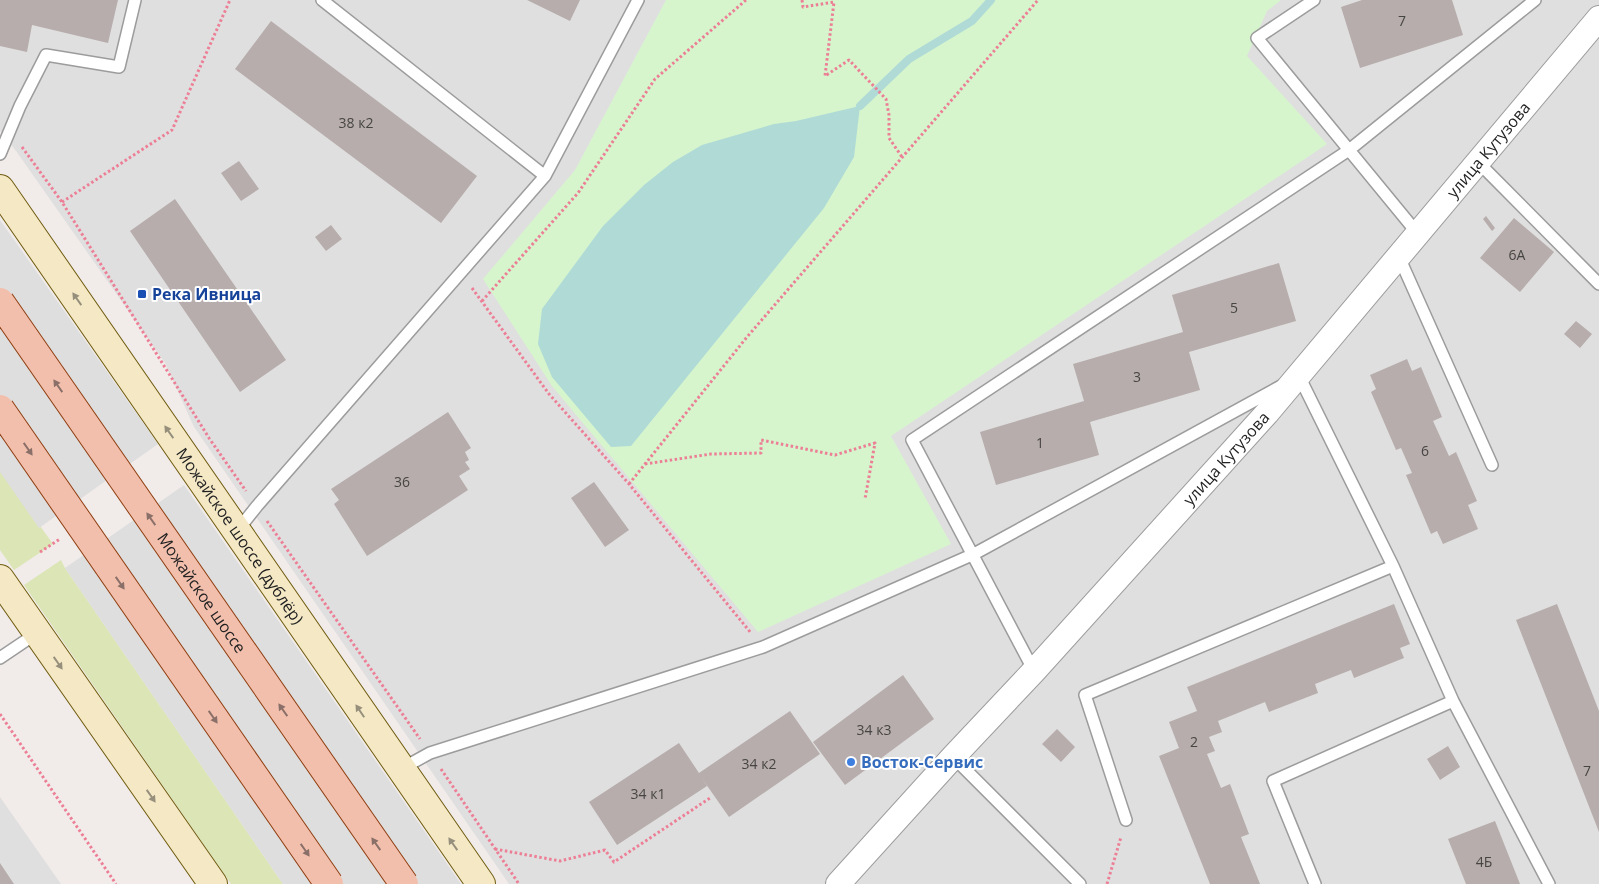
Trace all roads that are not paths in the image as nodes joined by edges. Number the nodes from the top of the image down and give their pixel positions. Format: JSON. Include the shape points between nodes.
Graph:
{"nodes":[{"id":1,"x":136,"y":0,"type":"edge"},
{"id":2,"x":322,"y":0,"type":"edge"},
{"id":3,"x":638,"y":0,"type":"edge"},
{"id":4,"x":1314,"y":0,"type":"edge"},
{"id":5,"x":1535,"y":0,"type":"edge"},
{"id":6,"x":1599,"y":18,"type":"edge"},
{"id":7,"x":1350,"y":150,"type":"junction"},
{"id":8,"x":0,"y":154,"type":"edge"},
{"id":9,"x":1478,"y":162,"type":"junction"},
{"id":10,"x":545,"y":176,"type":"junction"},
{"id":11,"x":0,"y":189,"type":"edge"},
{"id":12,"x":1418,"y":234,"type":"junction"},
{"id":13,"x":1399,"y":256,"type":"junction"},
{"id":14,"x":1599,"y":284,"type":"edge"},
{"id":15,"x":0,"y":302,"type":"edge"},
{"id":16,"x":1299,"y":376,"type":"junction"},
{"id":17,"x":0,"y":409,"type":"edge"},
{"id":18,"x":1492,"y":465,"type":"dead end"},
{"id":19,"x":237,"y":531,"type":"junction"},
{"id":20,"x":974,"y":554,"type":"junction"},
{"id":21,"x":1393,"y":566,"type":"junction"},
{"id":22,"x":0,"y":580,"type":"edge"},
{"id":23,"x":37,"y":633,"type":"junction"},
{"id":24,"x":0,"y":658,"type":"edge"},
{"id":25,"x":1034,"y":671,"type":"junction"},
{"id":26,"x":1453,"y":700,"type":"junction"},
{"id":27,"x":953,"y":757,"type":"junction"},
{"id":28,"x":401,"y":769,"type":"junction"},
{"id":29,"x":1126,"y":820,"type":"road end"},
{"id":30,"x":848,"y":880,"type":"edge"},
{"id":31,"x":212,"y":884,"type":"edge"},
{"id":32,"x":329,"y":884,"type":"edge"},
{"id":33,"x":404,"y":884,"type":"edge"},
{"id":34,"x":481,"y":884,"type":"edge"},
{"id":35,"x":1080,"y":884,"type":"edge"},
{"id":36,"x":1315,"y":884,"type":"edge"},
{"id":37,"x":1549,"y":884,"type":"edge"}],
"edges":[{"from":1,"to":8,"type":"lane","via":[[119,67],[46,55]]},
{"from":2,"to":10,"type":"lane"},
{"from":3,"to":10,"type":"lane"},
{"from":4,"to":7,"type":"lane","via":[[1257,38]]},
{"from":5,"to":7,"type":"lane"},
{"from":6,"to":9,"type":"street","name":"улица Кутузова"},
{"from":7,"to":12,"type":"lane"},
{"from":7,"to":20,"type":"lane","via":[[912,440]]},
{"from":9,"to":12,"type":"street","name":"улица Кутузова"},
{"from":9,"to":14,"type":"lane"},
{"from":10,"to":19,"type":"lane"},
{"from":19,"to":11,"type":"main road","name":"Можайское шоссе (дублёр)","one_way":true},
{"from":12,"to":13,"type":"street","name":"улица Кутузова"},
{"from":13,"to":16,"type":"street","name":"улица Кутузова"},
{"from":13,"to":18,"type":"lane"},
{"from":33,"to":15,"type":"main road","name":"Можайское шоссе","one_way":true,"bridge":true},
{"from":16,"to":20,"type":"lane"},
{"from":16,"to":21,"type":"lane"},
{"from":16,"to":25,"type":"street","name":"улица Кутузова"},
{"from":17,"to":32,"type":"main road","one_way":true,"bridge":true},
{"from":28,"to":19,"type":"main road","name":"Можайское шоссе (дублёр)","one_way":true},
{"from":20,"to":25,"type":"lane"},
{"from":20,"to":28,"type":"lane","via":[[762,647],[430,753]]},
{"from":21,"to":26,"type":"lane"},
{"from":21,"to":29,"type":"lane","via":[[1085,695]]},
{"from":22,"to":23,"type":"main road"},
{"from":23,"to":24,"type":"lane"},
{"from":23,"to":31,"type":"main road","one_way":true},
{"from":25,"to":27,"type":"street","name":"улица Кутузова"},
{"from":26,"to":36,"type":"lane","via":[[1273,781]]},
{"from":26,"to":37,"type":"lane"},
{"from":27,"to":30,"type":"street","name":"улица Кутузова"},
{"from":27,"to":35,"type":"lane"},
{"from":34,"to":28,"type":"main road","name":"Можайское шоссе (дублёр)","one_way":true}]}
